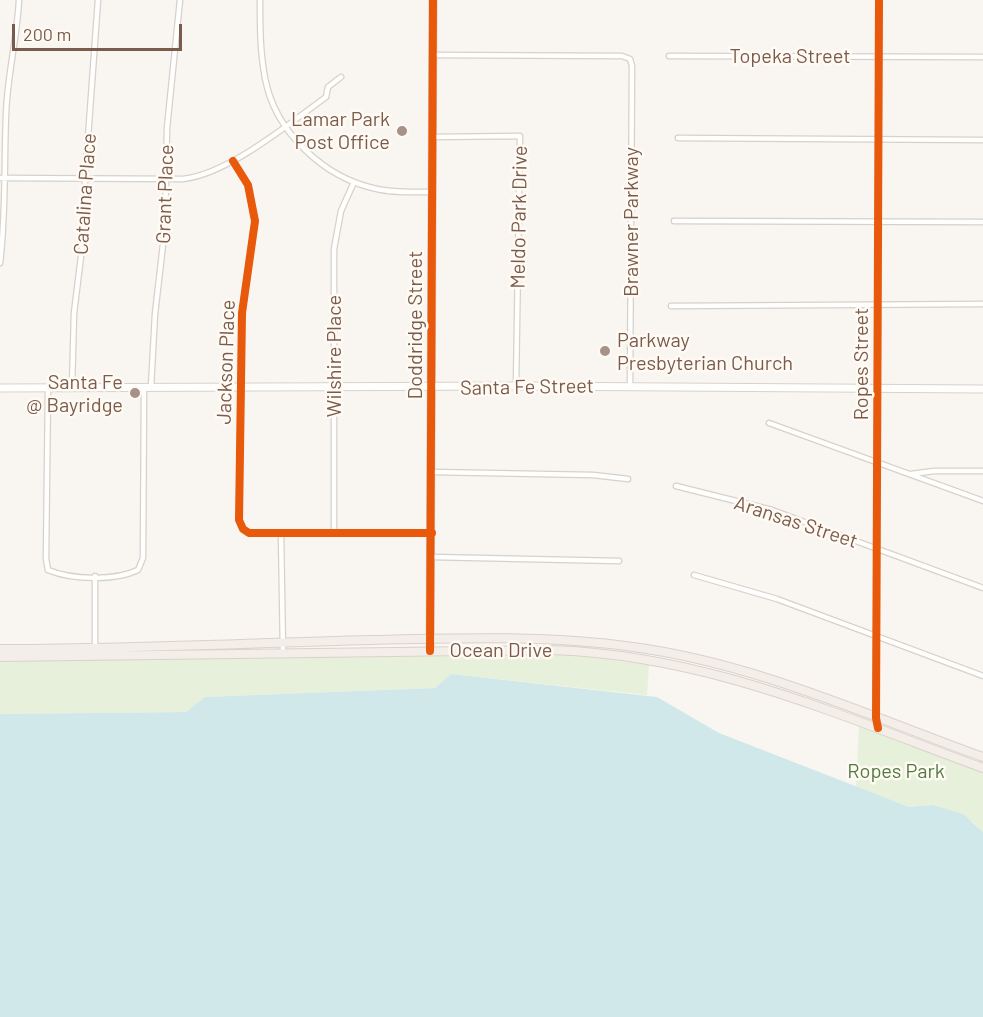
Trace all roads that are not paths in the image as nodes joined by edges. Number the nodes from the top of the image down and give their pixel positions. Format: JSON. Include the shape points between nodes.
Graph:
{"nodes":[{"id":1,"x":19,"y":0,"type":"edge"},
{"id":2,"x":98,"y":0,"type":"edge"},
{"id":3,"x":180,"y":0,"type":"edge"},
{"id":4,"x":260,"y":0,"type":"edge"},
{"id":5,"x":433,"y":0,"type":"edge"},
{"id":6,"x":879,"y":0,"type":"edge"},
{"id":7,"x":433,"y":55,"type":"junction"},
{"id":8,"x":669,"y":56,"type":"dead end"},
{"id":9,"x":879,"y":56,"type":"junction"},
{"id":10,"x":983,"y":57,"type":"edge"},
{"id":11,"x":341,"y":77,"type":"dead end"},
{"id":12,"x":285,"y":125,"type":"junction"},
{"id":13,"x":432,"y":136,"type":"junction"},
{"id":14,"x":678,"y":138,"type":"dead end"},
{"id":15,"x":879,"y":140,"type":"junction"},
{"id":16,"x":983,"y":140,"type":"edge"},
{"id":17,"x":233,"y":161,"type":"junction"},
{"id":18,"x":2,"y":178,"type":"edge"},
{"id":19,"x":85,"y":178,"type":"junction"},
{"id":20,"x":166,"y":178,"type":"junction"},
{"id":21,"x":354,"y":182,"type":"junction"},
{"id":22,"x":432,"y":192,"type":"junction"},
{"id":23,"x":674,"y":221,"type":"dead end"},
{"id":24,"x":878,"y":221,"type":"junction"},
{"id":25,"x":983,"y":222,"type":"edge"},
{"id":26,"x":0,"y":263,"type":"edge"},
{"id":27,"x":878,"y":304,"type":"junction"},
{"id":28,"x":983,"y":304,"type":"edge"},
{"id":29,"x":671,"y":306,"type":"dead end"},
{"id":30,"x":516,"y":386,"type":"junction"},
{"id":31,"x":630,"y":386,"type":"junction"},
{"id":32,"x":48,"y":387,"type":"junction"},
{"id":33,"x":72,"y":387,"type":"junction"},
{"id":34,"x":147,"y":387,"type":"junction"},
{"id":35,"x":240,"y":387,"type":"junction"},
{"id":36,"x":334,"y":387,"type":"junction"},
{"id":37,"x":0,"y":388,"type":"edge"},
{"id":38,"x":432,"y":388,"type":"junction"},
{"id":39,"x":878,"y":388,"type":"junction"},
{"id":40,"x":983,"y":389,"type":"edge"},
{"id":41,"x":769,"y":423,"type":"dead end"},
{"id":42,"x":878,"y":462,"type":"junction"},
{"id":43,"x":983,"y":471,"type":"edge"},
{"id":44,"x":432,"y":472,"type":"junction"},
{"id":45,"x":910,"y":474,"type":"junction"},
{"id":46,"x":628,"y":479,"type":"dead end"},
{"id":47,"x":676,"y":486,"type":"dead end"},
{"id":48,"x":983,"y":501,"type":"edge"},
{"id":49,"x":281,"y":533,"type":"junction"},
{"id":50,"x":334,"y":533,"type":"junction"},
{"id":51,"x":432,"y":533,"type":"junction"},
{"id":52,"x":878,"y":549,"type":"junction"},
{"id":53,"x":431,"y":557,"type":"junction"},
{"id":54,"x":619,"y":561,"type":"dead end"},
{"id":55,"x":694,"y":575,"type":"dead end"},
{"id":56,"x":95,"y":576,"type":"junction"},
{"id":57,"x":983,"y":588,"type":"edge"},
{"id":58,"x":877,"y":637,"type":"junction"},
{"id":59,"x":430,"y":639,"type":"junction"},
{"id":60,"x":283,"y":642,"type":"junction"},
{"id":61,"x":230,"y":644,"type":"junction"},
{"id":62,"x":603,"y":644,"type":"junction"},
{"id":63,"x":185,"y":646,"type":"junction"},
{"id":64,"x":0,"y":649,"type":"edge"},
{"id":65,"x":430,"y":651,"type":"junction"},
{"id":66,"x":95,"y":653,"type":"junction"},
{"id":67,"x":603,"y":653,"type":"junction"},
{"id":68,"x":231,"y":655,"type":"junction"},
{"id":69,"x":283,"y":655,"type":"junction"},
{"id":70,"x":0,"y":657,"type":"edge"},
{"id":71,"x":185,"y":657,"type":"junction"},
{"id":72,"x":711,"y":667,"type":"junction"},
{"id":73,"x":741,"y":671,"type":"junction"},
{"id":74,"x":983,"y":676,"type":"edge"},
{"id":75,"x":739,"y":680,"type":"junction"},
{"id":76,"x":773,"y":686,"type":"junction"},
{"id":77,"x":803,"y":696,"type":"junction"},
{"id":78,"x":876,"y":718,"type":"junction"},
{"id":79,"x":878,"y":728,"type":"junction"},
{"id":80,"x":983,"y":757,"type":"edge"},
{"id":81,"x":983,"y":768,"type":"edge"}],
"edges":[{"from":1,"to":18,"type":"street"},
{"from":2,"to":19,"type":"street","name":"Catalina Place"},
{"from":3,"to":20,"type":"street","name":"Grant Place"},
{"from":4,"to":12,"type":"street","via":[[260,51],[265,81]]},
{"from":5,"to":7,"type":"main road","name":"Doddridge Street"},
{"from":6,"to":9,"type":"street","name":"Ropes Street"},
{"from":7,"to":13,"type":"main road","name":"Doddridge Street"},
{"from":7,"to":31,"type":"street","name":"Brawner Parkway","via":[[630,59]]},
{"from":8,"to":9,"type":"street","name":"Topeka Street"},
{"from":9,"to":10,"type":"street","name":"Topeka Street"},
{"from":9,"to":15,"type":"street","name":"Ropes Street"},
{"from":11,"to":12,"type":"street","via":[[328,87],[326,97]]},
{"from":12,"to":17,"type":"street"},
{"from":12,"to":21,"type":"street","via":[[316,161]]},
{"from":13,"to":22,"type":"main road","name":"Doddridge Street"},
{"from":13,"to":30,"type":"street","name":"Meldo Park Drive","via":[[520,136]]},
{"from":14,"to":15,"type":"street"},
{"from":15,"to":16,"type":"street"},
{"from":15,"to":24,"type":"street","name":"Ropes Street"},
{"from":17,"to":20,"type":"street","via":[[197,177]]},
{"from":17,"to":35,"type":"street","name":"Jackson Place","via":[[248,185],[255,221],[242,313]]},
{"from":18,"to":19,"type":"street"},
{"from":18,"to":26,"type":"street","via":[[4,231]]},
{"from":19,"to":20,"type":"street"},
{"from":19,"to":33,"type":"street","name":"Catalina Place"},
{"from":20,"to":34,"type":"street","name":"Grant Place","via":[[165,227]]},
{"from":21,"to":22,"type":"street","via":[[377,190]]},
{"from":21,"to":36,"type":"street","name":"Wilshire Place","via":[[341,212],[334,249]]},
{"from":22,"to":38,"type":"main road","name":"Doddridge Street"},
{"from":23,"to":24,"type":"street"},
{"from":24,"to":25,"type":"street"},
{"from":24,"to":27,"type":"street","name":"Ropes Street"},
{"from":27,"to":28,"type":"street"},
{"from":27,"to":29,"type":"street"},
{"from":27,"to":39,"type":"street","name":"Ropes Street"},
{"from":30,"to":31,"type":"main road","name":"Santa Fe Street"},
{"from":30,"to":38,"type":"main road","name":"Santa Fe Street"},
{"from":31,"to":39,"type":"main road","name":"Santa Fe Street"},
{"from":32,"to":33,"type":"main road","name":"Santa Fe Street"},
{"from":32,"to":37,"type":"main road","name":"Santa Fe Street"},
{"from":32,"to":56,"type":"street","name":"Grant Place","via":[[48,570],[60,575]]},
{"from":33,"to":34,"type":"main road","name":"Santa Fe Street"},
{"from":34,"to":35,"type":"main road","name":"Santa Fe Street"},
{"from":34,"to":56,"type":"street","name":"Grant Place","via":[[143,558],[138,570],[127,576]]},
{"from":35,"to":36,"type":"main road","name":"Santa Fe Street"},
{"from":35,"to":49,"type":"street","name":"Jackson Place","via":[[239,520],[249,533]]},
{"from":36,"to":38,"type":"main road","name":"Santa Fe Street"},
{"from":36,"to":50,"type":"street","name":"Wilshire Place"},
{"from":38,"to":44,"type":"main road","name":"Doddridge Street"},
{"from":39,"to":40,"type":"main road","name":"Santa Fe Street"},
{"from":39,"to":42,"type":"street","name":"Ropes Street"},
{"from":41,"to":42,"type":"street"},
{"from":42,"to":45,"type":"street"},
{"from":42,"to":52,"type":"street","name":"Ropes Street"},
{"from":43,"to":45,"type":"street"},
{"from":44,"to":46,"type":"street"},
{"from":44,"to":51,"type":"main road","name":"Doddridge Street"},
{"from":45,"to":48,"type":"street"},
{"from":47,"to":52,"type":"street","name":"Aransas Street","via":[[772,510]]},
{"from":49,"to":50,"type":"street"},
{"from":49,"to":60,"type":"street"},
{"from":50,"to":51,"type":"street"},
{"from":51,"to":53,"type":"main road","name":"Doddridge Street"},
{"from":52,"to":57,"type":"street","name":"Aransas Street"},
{"from":52,"to":58,"type":"street","name":"Ropes Street"},
{"from":53,"to":54,"type":"street"},
{"from":53,"to":59,"type":"main road","name":"Doddridge Street"},
{"from":55,"to":58,"type":"street","via":[[777,599]]},
{"from":56,"to":66,"type":"street"},
{"from":58,"to":74,"type":"street"},
{"from":58,"to":78,"type":"street","name":"Ropes Street"},
{"from":59,"to":60,"type":"main road","name":"Ocean Drive"},
{"from":59,"to":62,"type":"main road","name":"Ocean Drive"},
{"from":59,"to":65,"type":"main road","name":"Doddridge Street"},
{"from":60,"to":61,"type":"main road","name":"Ocean Drive"},
{"from":60,"to":69,"type":"street"},
{"from":61,"to":63,"type":"main road","name":"Ocean Drive"},
{"from":61,"to":68,"type":"main road"},
{"from":62,"to":67,"type":"main road"},
{"from":62,"to":72,"type":"main road","name":"Ocean Drive","via":[[664,652]]},
{"from":63,"to":66,"type":"main road","name":"Ocean Drive"},
{"from":63,"to":71,"type":"main road"},
{"from":64,"to":66,"type":"main road","name":"Ocean Drive"},
{"from":65,"to":67,"type":"main road","name":"Ocean Drive"},
{"from":65,"to":69,"type":"main road","name":"Ocean Drive"},
{"from":66,"to":70,"type":"main road","name":"Ocean Drive"},
{"from":66,"to":71,"type":"main road","name":"Ocean Drive"},
{"from":67,"to":72,"type":"main road","name":"Ocean Drive"},
{"from":68,"to":69,"type":"main road","name":"Ocean Drive"},
{"from":68,"to":71,"type":"main road","name":"Ocean Drive"},
{"from":72,"to":73,"type":"main road","name":"Ocean Drive"},
{"from":72,"to":75,"type":"main road","name":"Ocean Drive"},
{"from":73,"to":75,"type":"main road"},
{"from":73,"to":76,"type":"main road","name":"Ocean Drive"},
{"from":75,"to":76,"type":"main road","name":"Ocean Drive"},
{"from":76,"to":77,"type":"main road","name":"Ocean Drive"},
{"from":77,"to":78,"type":"main road","name":"Ocean Drive"},
{"from":77,"to":79,"type":"main road","name":"Ocean Drive"},
{"from":78,"to":79,"type":"street","name":"Ropes Street"},
{"from":78,"to":80,"type":"main road","name":"Ocean Drive"},
{"from":79,"to":81,"type":"main road","name":"Ocean Drive"}]}
